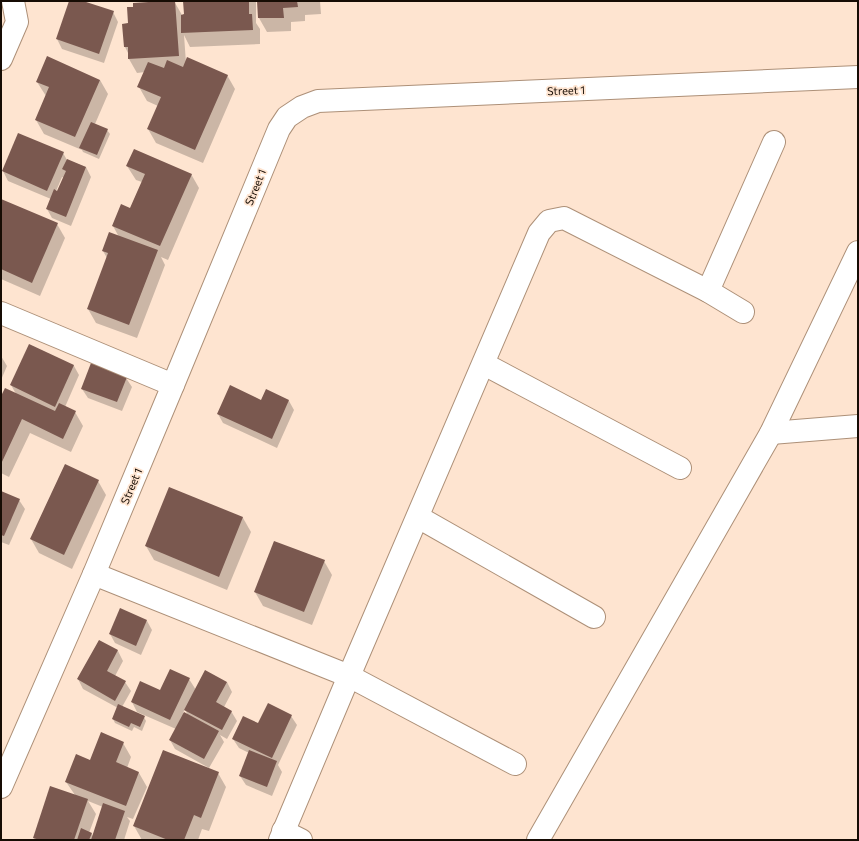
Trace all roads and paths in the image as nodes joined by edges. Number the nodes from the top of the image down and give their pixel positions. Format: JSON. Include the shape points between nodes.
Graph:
{"nodes":[{"id":1,"x":13,"y":1,"type":"edge"},
{"id":2,"x":1,"y":59,"type":"edge"},
{"id":3,"x":858,"y":77,"type":"edge"},
{"id":4,"x":774,"y":142,"type":"dead end"},
{"id":5,"x":858,"y":252,"type":"edge"},
{"id":6,"x":708,"y":291,"type":"junction"},
{"id":7,"x":743,"y":312,"type":"dead end"},
{"id":8,"x":1,"y":313,"type":"edge"},
{"id":9,"x":484,"y":364,"type":"junction"},
{"id":10,"x":173,"y":385,"type":"junction"},
{"id":11,"x":858,"y":426,"type":"edge"},
{"id":12,"x":771,"y":433,"type":"junction"},
{"id":13,"x":680,"y":468,"type":"dead end"},
{"id":14,"x":418,"y":517,"type":"junction"},
{"id":15,"x":94,"y":574,"type":"junction"},
{"id":16,"x":594,"y":617,"type":"dead end"},
{"id":17,"x":349,"y":676,"type":"junction"},
{"id":18,"x":515,"y":764,"type":"dead end"},
{"id":19,"x":1,"y":788,"type":"edge"},
{"id":20,"x":288,"y":837,"type":"edge"},
{"id":21,"x":538,"y":840,"type":"edge"}],
"edges":[{"from":1,"to":2,"type":"street","via":[[17,22]]},
{"from":3,"to":10,"type":"street","name":"Street 1","via":[[318,101],[302,107],[287,117],[279,129]]},
{"from":4,"to":6,"type":"street"},
{"from":5,"to":12,"type":"street"},
{"from":6,"to":7,"type":"street"},
{"from":6,"to":9,"type":"street","via":[[564,218],[549,221],[540,233]]},
{"from":8,"to":10,"type":"street"},
{"from":9,"to":13,"type":"street"},
{"from":9,"to":14,"type":"street"},
{"from":10,"to":15,"type":"street","name":"Street 1"},
{"from":11,"to":12,"type":"street"},
{"from":12,"to":21,"type":"street"},
{"from":14,"to":16,"type":"street"},
{"from":14,"to":17,"type":"street"},
{"from":15,"to":17,"type":"street"},
{"from":15,"to":19,"type":"street","name":"Street 1"},
{"from":17,"to":18,"type":"street"},
{"from":17,"to":20,"type":"street"}]}
